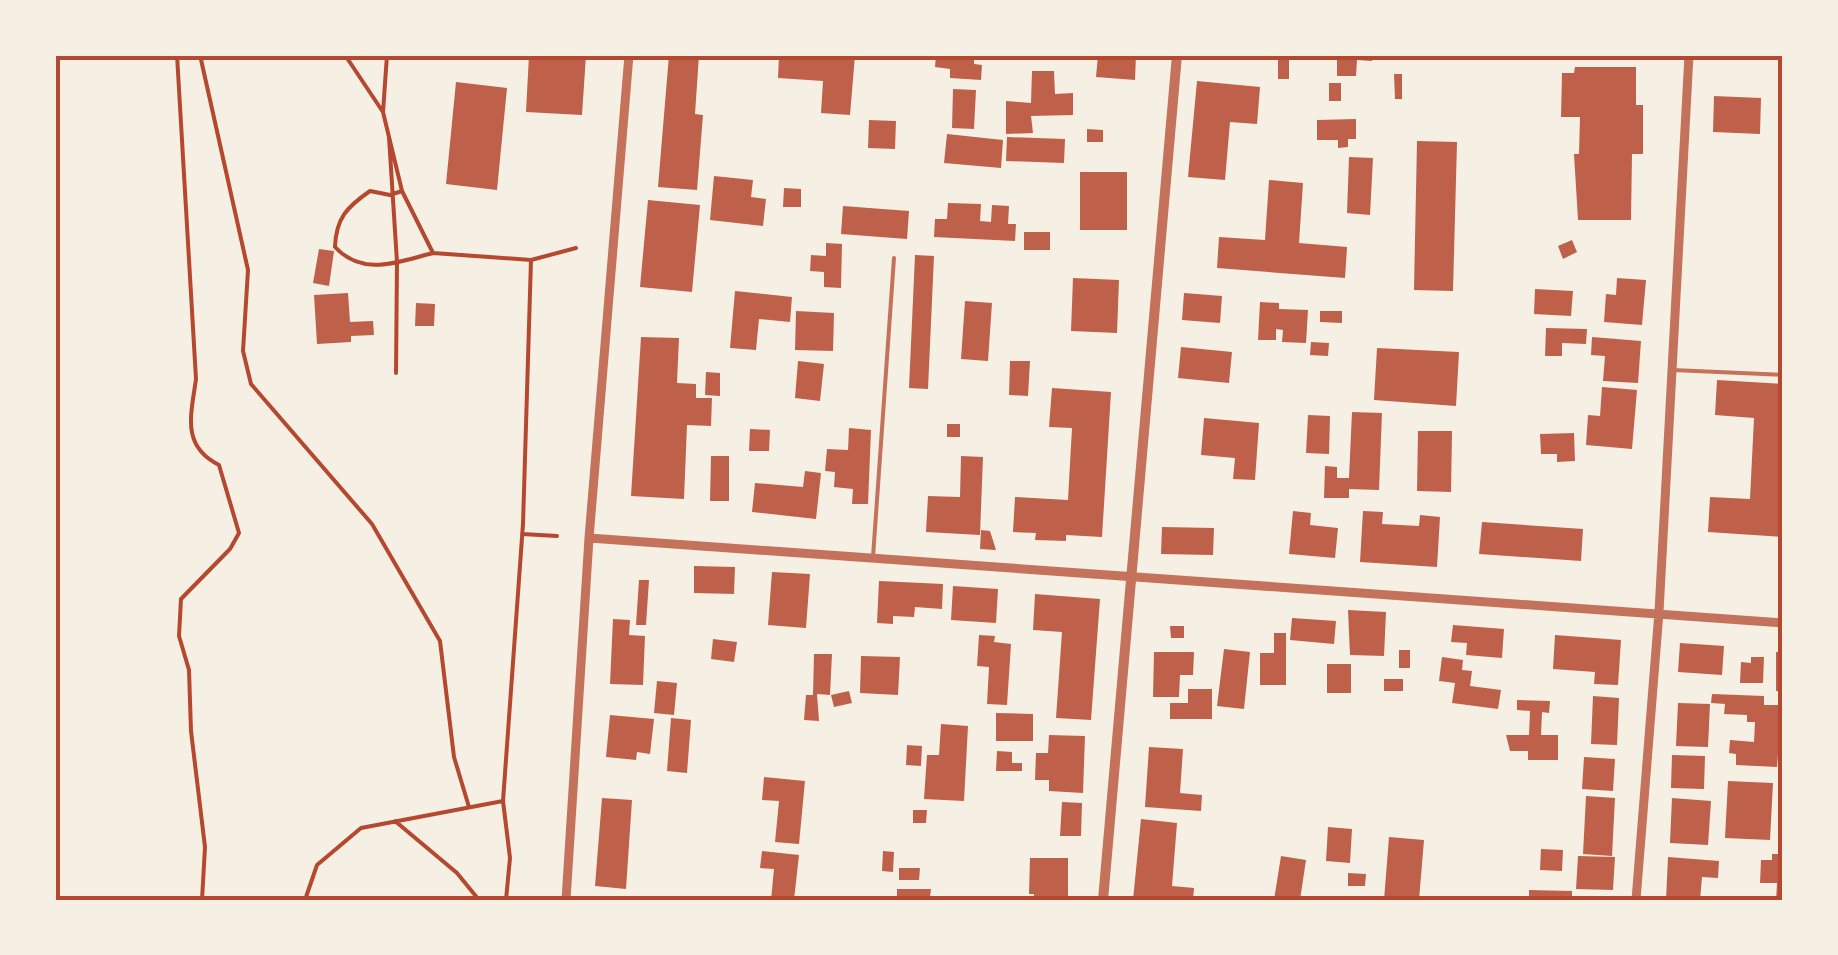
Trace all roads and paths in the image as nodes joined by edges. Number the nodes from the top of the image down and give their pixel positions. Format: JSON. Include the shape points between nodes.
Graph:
{"nodes":[{"id":1,"x":177,"y":55,"type":"edge"},
{"id":2,"x":200,"y":55,"type":"edge"},
{"id":3,"x":345,"y":55,"type":"edge"},
{"id":4,"x":387,"y":55,"type":"edge"},
{"id":5,"x":629,"y":55,"type":"edge"},
{"id":6,"x":1177,"y":55,"type":"edge"},
{"id":7,"x":1688,"y":55,"type":"edge"},
{"id":8,"x":384,"y":112,"type":"junction"},
{"id":9,"x":388,"y":127,"type":"junction"},
{"id":10,"x":402,"y":191,"type":"junction"},
{"id":11,"x":390,"y":195,"type":"junction"},
{"id":12,"x":576,"y":248,"type":"dead end"},
{"id":13,"x":432,"y":254,"type":"junction"},
{"id":14,"x":894,"y":258,"type":"dead end"},
{"id":15,"x":532,"y":260,"type":"junction"},
{"id":16,"x":397,"y":262,"type":"junction"},
{"id":17,"x":1673,"y":370,"type":"junction"},
{"id":18,"x":55,"y":374,"type":"edge"},
{"id":19,"x":396,"y":374,"type":"dead end"},
{"id":20,"x":1783,"y":375,"type":"edge"},
{"id":21,"x":55,"y":433,"type":"edge"},
{"id":22,"x":522,"y":534,"type":"junction"},
{"id":23,"x":558,"y":536,"type":"dead end"},
{"id":24,"x":589,"y":538,"type":"junction"},
{"id":25,"x":873,"y":557,"type":"junction"},
{"id":26,"x":1128,"y":575,"type":"junction"},
{"id":27,"x":1659,"y":612,"type":"junction"},
{"id":28,"x":1783,"y":622,"type":"edge"},
{"id":29,"x":503,"y":801,"type":"junction"},
{"id":30,"x":469,"y":807,"type":"junction"},
{"id":31,"x":394,"y":821,"type":"junction"},
{"id":32,"x":202,"y":900,"type":"edge"},
{"id":33,"x":305,"y":900,"type":"edge"},
{"id":34,"x":479,"y":900,"type":"edge"},
{"id":35,"x":506,"y":900,"type":"edge"},
{"id":36,"x":566,"y":900,"type":"edge"},
{"id":37,"x":1103,"y":900,"type":"edge"},
{"id":38,"x":1636,"y":900,"type":"edge"}],
"edges":[{"from":1,"to":32,"type":"path","via":[[196,379],[188,432],[203,457],[219,465],[240,533],[181,599],[179,636],[189,670],[205,847]]},
{"from":2,"to":30,"type":"path","via":[[248,270],[242,350],[251,384],[372,524],[440,641],[454,757]]},
{"from":3,"to":8,"type":"path"},
{"from":4,"to":8,"type":"path"},
{"from":5,"to":24,"type":"street"},
{"from":6,"to":26,"type":"street"},
{"from":7,"to":17,"type":"street"},
{"from":8,"to":9,"type":"path"},
{"from":9,"to":10,"type":"path"},
{"from":9,"to":11,"type":"path"},
{"from":10,"to":11,"type":"path"},
{"from":10,"to":13,"type":"path"},
{"from":11,"to":16,"type":"path"},
{"from":11,"to":16,"type":"path","via":[[370,191],[352,204],[336,224],[336,247],[349,262]]},
{"from":12,"to":15,"type":"path"},
{"from":13,"to":15,"type":"path"},
{"from":13,"to":16,"type":"path"},
{"from":14,"to":25,"type":"lane"},
{"from":15,"to":22,"type":"path"},
{"from":16,"to":19,"type":"path"},
{"from":17,"to":20,"type":"lane"},
{"from":17,"to":27,"type":"street"},
{"from":18,"to":21,"type":"path"},
{"from":22,"to":23,"type":"path"},
{"from":22,"to":29,"type":"path"},
{"from":24,"to":25,"type":"street"},
{"from":24,"to":36,"type":"street"},
{"from":25,"to":26,"type":"street"},
{"from":26,"to":27,"type":"street"},
{"from":26,"to":37,"type":"street"},
{"from":27,"to":28,"type":"street"},
{"from":27,"to":38,"type":"street"},
{"from":29,"to":30,"type":"path"},
{"from":29,"to":35,"type":"path","via":[[510,858]]},
{"from":30,"to":31,"type":"path"},
{"from":31,"to":33,"type":"path","via":[[361,828],[316,865]]},
{"from":31,"to":34,"type":"path"}]}
